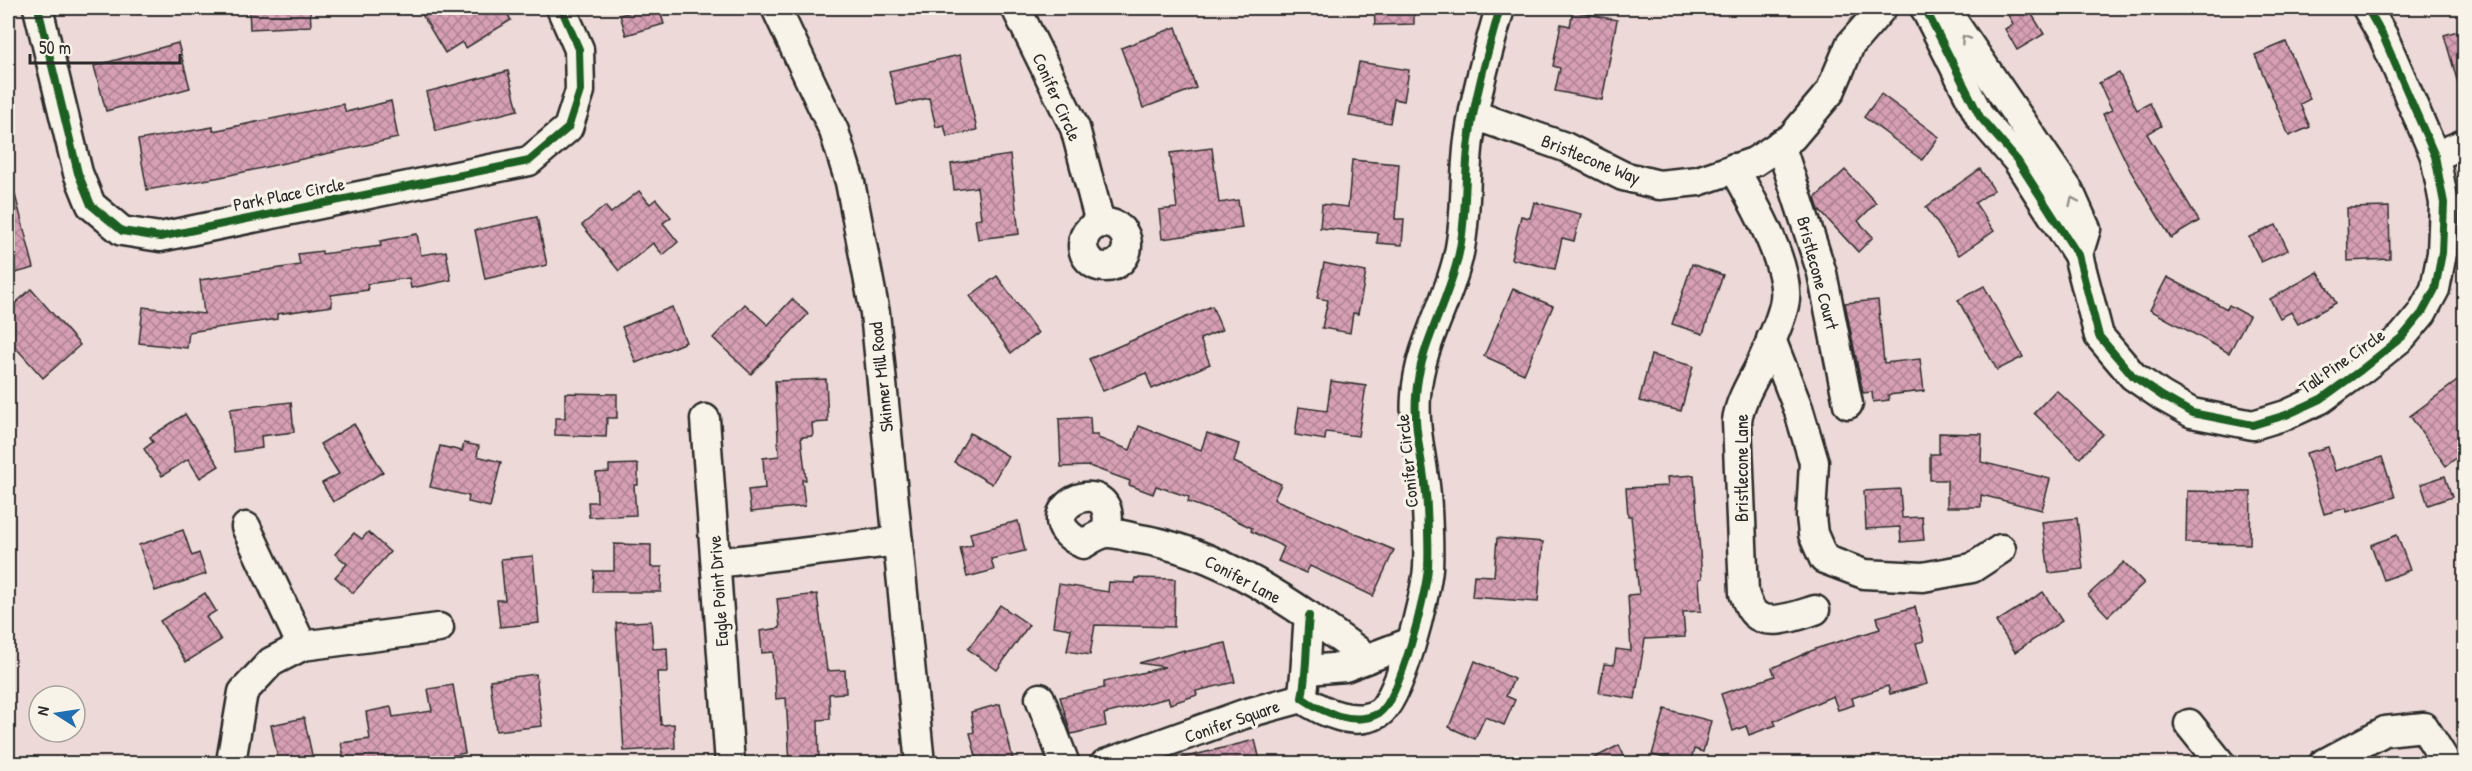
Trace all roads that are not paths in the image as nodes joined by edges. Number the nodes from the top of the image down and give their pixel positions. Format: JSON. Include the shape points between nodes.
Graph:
{"nodes":[{"id":1,"x":38,"y":8,"type":"edge"},
{"id":2,"x":561,"y":8,"type":"edge"},
{"id":3,"x":776,"y":8,"type":"edge"},
{"id":4,"x":1016,"y":8,"type":"edge"},
{"id":5,"x":1500,"y":8,"type":"edge"},
{"id":6,"x":1882,"y":8,"type":"edge"},
{"id":7,"x":1925,"y":8,"type":"edge"},
{"id":8,"x":1944,"y":8,"type":"edge"},
{"id":9,"x":2367,"y":8,"type":"edge"},
{"id":10,"x":1474,"y":115,"type":"junction"},
{"id":11,"x":1780,"y":144,"type":"junction"},
{"id":12,"x":2464,"y":144,"type":"edge"},
{"id":13,"x":2435,"y":156,"type":"junction"},
{"id":14,"x":1734,"y":168,"type":"junction"},
{"id":15,"x":1100,"y":223,"type":"dead end"},
{"id":16,"x":2078,"y":255,"type":"junction"},
{"id":17,"x":1771,"y":339,"type":"junction"},
{"id":18,"x":1848,"y":404,"type":"dead end"},
{"id":19,"x":705,"y":419,"type":"dead end"},
{"id":20,"x":246,"y":527,"type":"dead end"},
{"id":21,"x":1106,"y":533,"type":"dead end"},
{"id":22,"x":898,"y":541,"type":"junction"},
{"id":23,"x":2001,"y":549,"type":"dead end"},
{"id":24,"x":716,"y":562,"type":"junction"},
{"id":25,"x":1815,"y":609,"type":"dead end"},
{"id":26,"x":1309,"y":616,"type":"junction"},
{"id":27,"x":439,"y":628,"type":"dead end"},
{"id":28,"x":1411,"y":642,"type":"junction"},
{"id":29,"x":302,"y":646,"type":"junction"},
{"id":30,"x":1366,"y":657,"type":"junction"},
{"id":31,"x":1307,"y":670,"type":"junction"},
{"id":32,"x":1040,"y":698,"type":"dead end"},
{"id":33,"x":1302,"y":698,"type":"junction"},
{"id":34,"x":2189,"y":724,"type":"dead end"},
{"id":35,"x":2370,"y":753,"type":"edge"},
{"id":36,"x":1164,"y":754,"type":"edge"},
{"id":37,"x":234,"y":764,"type":"edge"},
{"id":38,"x":730,"y":764,"type":"edge"},
{"id":39,"x":920,"y":764,"type":"edge"},
{"id":40,"x":1065,"y":764,"type":"edge"},
{"id":41,"x":1106,"y":764,"type":"edge"},
{"id":42,"x":2221,"y":764,"type":"edge"},
{"id":43,"x":2323,"y":764,"type":"edge"},
{"id":44,"x":2447,"y":764,"type":"edge"}],
"edges":[{"from":1,"to":2,"type":"street","name":"Park Place Circle","via":[[78,173],[91,205],[122,231],[160,237],[528,161],[568,128],[580,91],[579,49]]},
{"from":3,"to":22,"type":"street","name":"Skinner Mill Road","via":[[834,131],[850,182],[875,313]]},
{"from":4,"to":15,"type":"street","name":"Conifer Circle","via":[[1075,128]]},
{"from":5,"to":10,"type":"street","name":"Conifer Circle"},
{"from":6,"to":11,"type":"street","name":"Bristlecone Way","via":[[1850,45],[1830,92],[1792,137]]},
{"from":7,"to":16,"type":"street","name":"Tall Pine Circle","via":[[1980,117],[2017,160]]},
{"from":16,"to":8,"type":"street","name":"Tall Pine Circle","one_way":true,"via":[[2086,229],[2069,191]]},
{"from":9,"to":13,"type":"street","name":"Tall Pine Circle"},
{"from":10,"to":14,"type":"street","name":"Bristlecone Way","via":[[1565,147],[1623,176],[1659,185],[1698,181]]},
{"from":10,"to":28,"type":"street","name":"Conifer Circle","via":[[1460,251],[1453,283],[1424,354],[1416,395],[1427,507],[1428,570]]},
{"from":11,"to":14,"type":"street","name":"Bristlecone Way","via":[[1754,162]]},
{"from":11,"to":18,"type":"street","name":"Bristlecone Court","via":[[1822,273]]},
{"from":12,"to":13,"type":"street"},
{"from":13,"to":16,"type":"street","name":"Tall Pine Circle","via":[[2444,203],[2442,253],[2435,289],[2422,313],[2402,337],[2321,399],[2253,425],[2192,413],[2133,376],[2099,336]]},
{"from":14,"to":17,"type":"street","name":"Bristlecone Lane","via":[[1783,271],[1785,304]]},
{"from":17,"to":23,"type":"street","via":[[1815,462],[1811,516],[1813,534],[1824,559],[1864,574],[1923,577],[1972,568]]},
{"from":17,"to":25,"type":"street","name":"Bristlecone Lane","via":[[1737,421],[1744,593],[1755,614],[1762,618],[1782,619]]},
{"from":19,"to":24,"type":"street","name":"Eagle Point Drive"},
{"from":20,"to":29,"type":"street"},
{"from":21,"to":26,"type":"street","name":"Conifer Lane","via":[[1154,540],[1187,550],[1264,587]]},
{"from":22,"to":24,"type":"street"},
{"from":22,"to":39,"type":"street","name":"Skinner Mill Road"},
{"from":24,"to":38,"type":"street","name":"Eagle Point Drive"},
{"from":26,"to":30,"type":"street","name":"Conifer Lane"},
{"from":26,"to":31,"type":"street"},
{"from":27,"to":29,"type":"street"},
{"from":28,"to":30,"type":"street"},
{"from":28,"to":33,"type":"street","name":"Conifer Circle","via":[[1393,694],[1380,712],[1362,718],[1327,713]]},
{"from":29,"to":37,"type":"street","via":[[272,662],[243,692]]},
{"from":30,"to":31,"type":"street","via":[[1345,667]]},
{"from":31,"to":33,"type":"street"},
{"from":32,"to":40,"type":"street"},
{"from":33,"to":36,"type":"street","name":"Conifer Square","via":[[1244,714]]},
{"from":34,"to":42,"type":"street"},
{"from":35,"to":43,"type":"street"},
{"from":35,"to":44,"type":"street","via":[[2385,731],[2424,727]]},
{"from":36,"to":41,"type":"street","name":"Conifer Square"}]}
